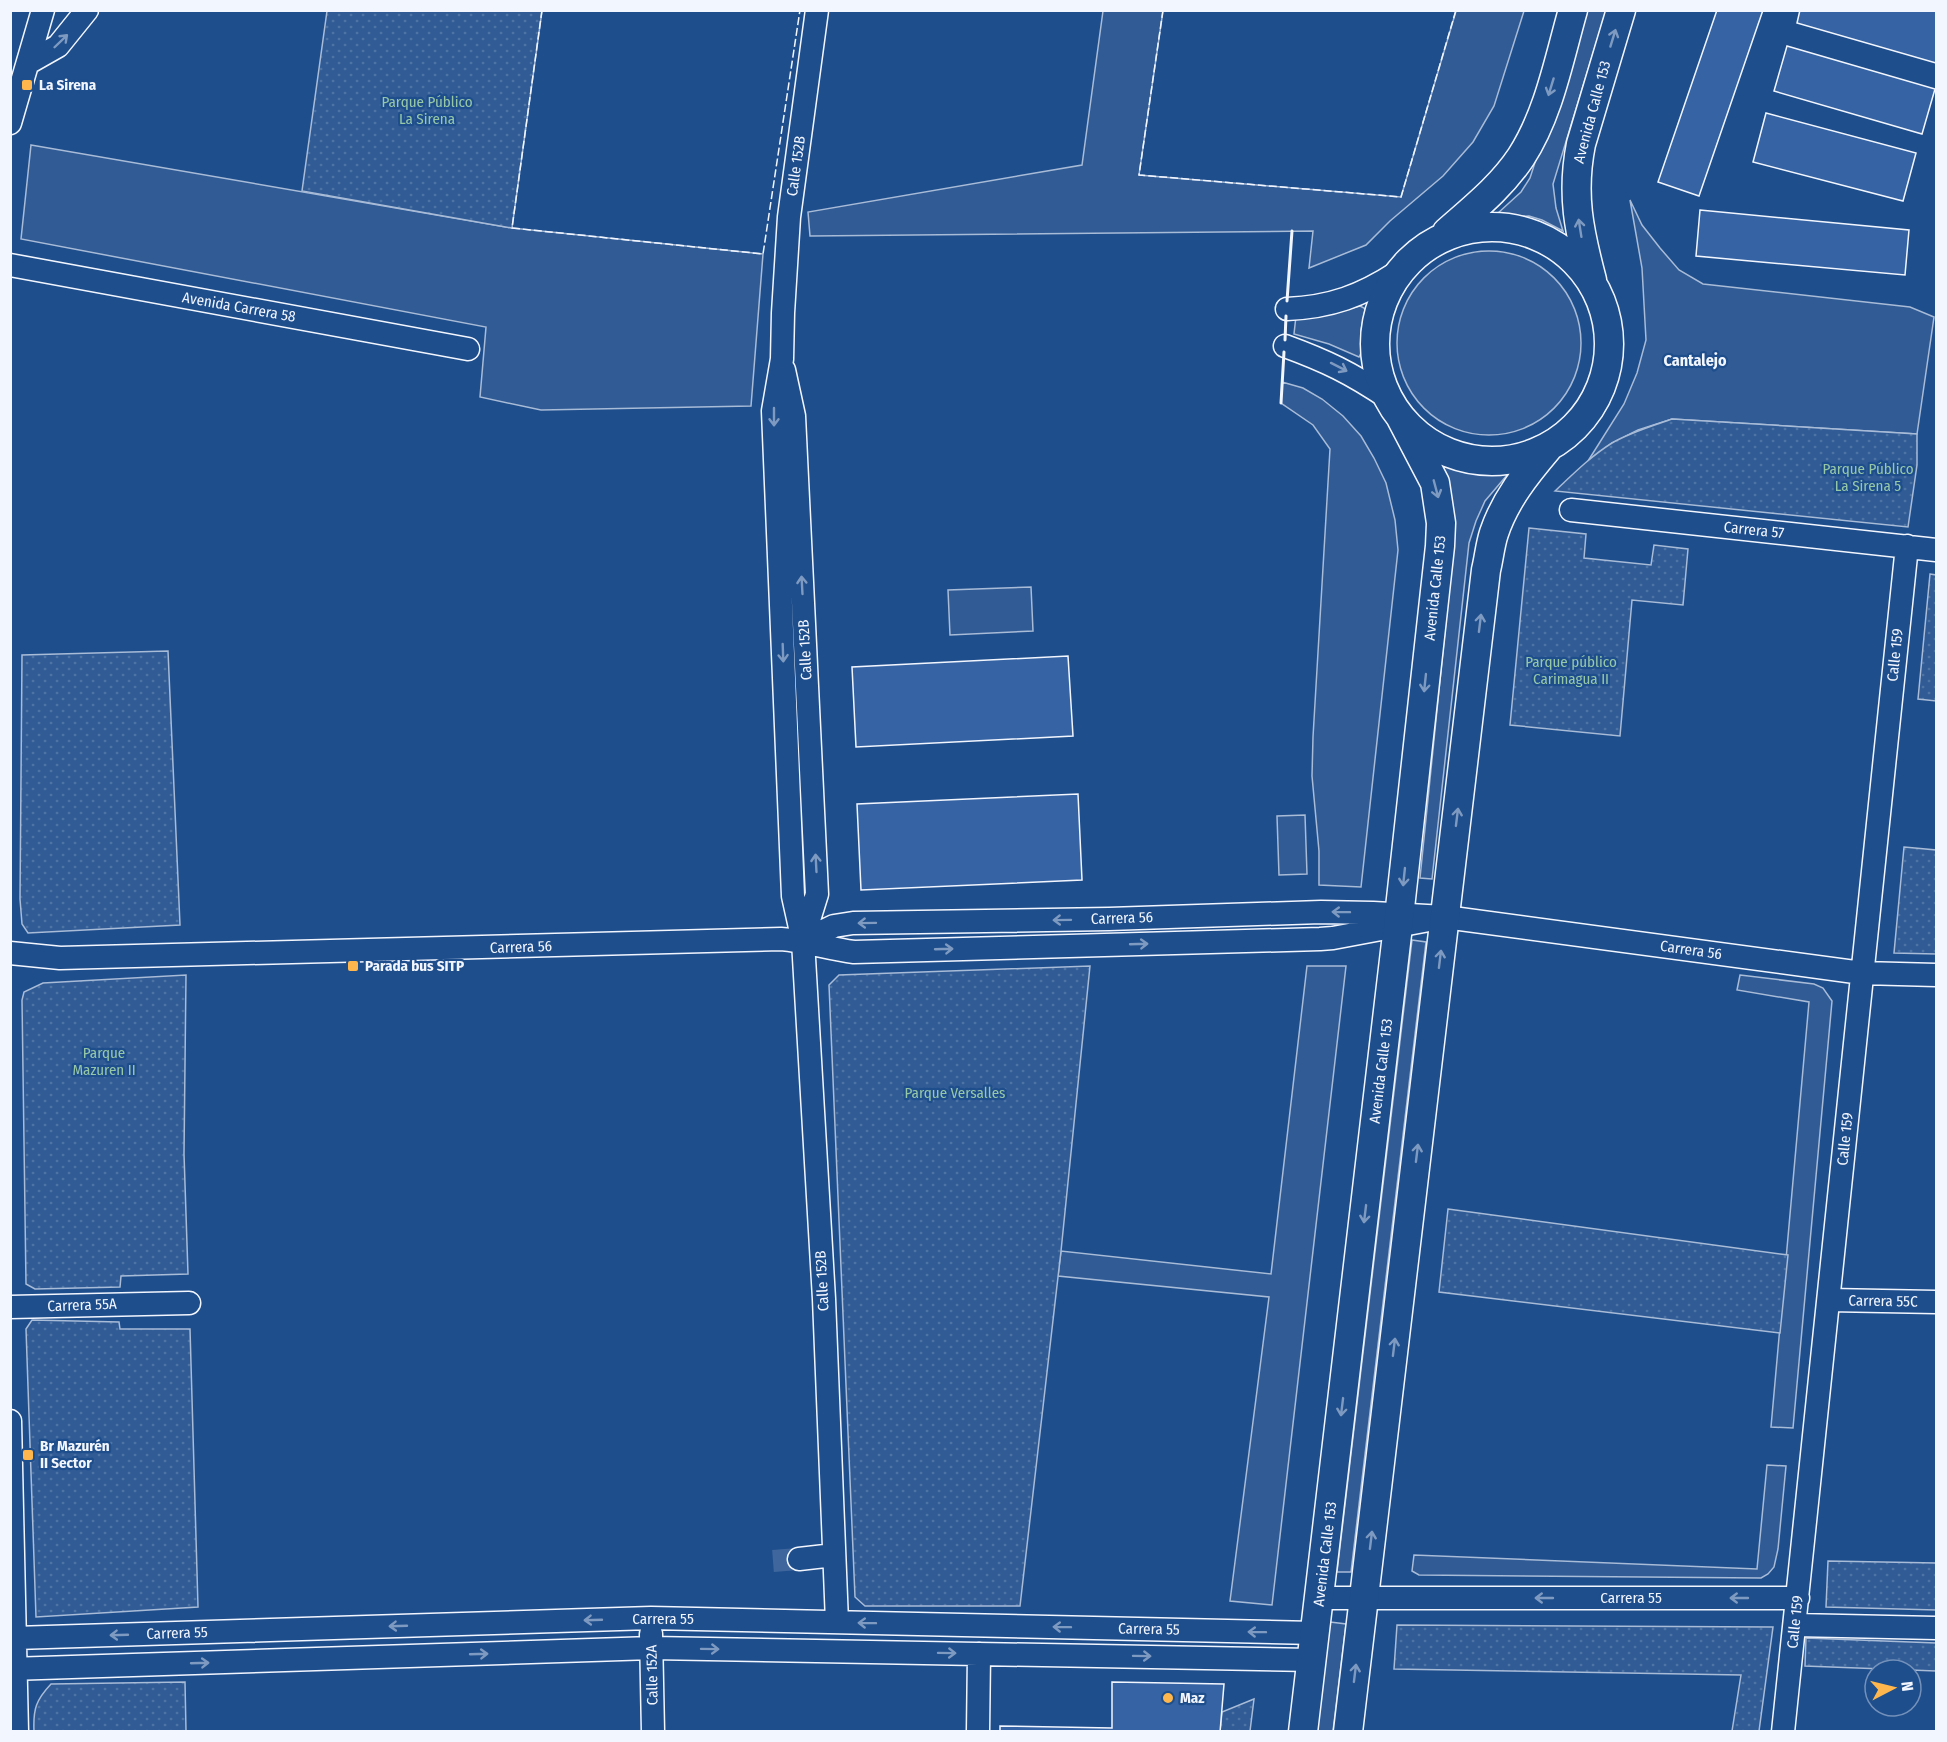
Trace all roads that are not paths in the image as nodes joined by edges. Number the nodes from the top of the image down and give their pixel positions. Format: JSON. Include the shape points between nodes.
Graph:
{"nodes":[{"id":1,"x":43,"y":10,"type":"edge"},
{"id":2,"x":87,"y":10,"type":"edge"},
{"id":3,"x":817,"y":10,"type":"edge"},
{"id":4,"x":1573,"y":10,"type":"edge"},
{"id":5,"x":1621,"y":10,"type":"edge"},
{"id":6,"x":28,"y":63,"type":"junction"},
{"id":7,"x":10,"y":123,"type":"edge"},
{"id":8,"x":1436,"y":241,"type":"junction"},
{"id":9,"x":10,"y":265,"type":"edge"},
{"id":10,"x":1398,"y":272,"type":"junction"},
{"id":11,"x":1593,"y":285,"type":"junction"},
{"id":12,"x":1287,"y":309,"type":"dead end"},
{"id":13,"x":1285,"y":346,"type":"dead end"},
{"id":14,"x":468,"y":349,"type":"dead end"},
{"id":15,"x":1394,"y":408,"type":"junction"},
{"id":16,"x":1548,"y":448,"type":"junction"},
{"id":17,"x":1571,"y":510,"type":"dead end"},
{"id":18,"x":1907,"y":546,"type":"junction"},
{"id":19,"x":1936,"y":550,"type":"edge"},
{"id":20,"x":1445,"y":917,"type":"junction"},
{"id":21,"x":1399,"y":920,"type":"junction"},
{"id":22,"x":802,"y":940,"type":"junction"},
{"id":23,"x":10,"y":953,"type":"edge"},
{"id":24,"x":60,"y":958,"type":"junction"},
{"id":25,"x":10,"y":968,"type":"edge"},
{"id":26,"x":1862,"y":973,"type":"junction"},
{"id":27,"x":1936,"y":975,"type":"edge"},
{"id":28,"x":1828,"y":1300,"type":"junction"},
{"id":29,"x":1936,"y":1302,"type":"edge"},
{"id":30,"x":189,"y":1303,"type":"dead end"},
{"id":31,"x":10,"y":1307,"type":"edge"},
{"id":32,"x":10,"y":1420,"type":"edge"},
{"id":33,"x":834,"y":1555,"type":"junction"},
{"id":34,"x":799,"y":1560,"type":"tunnel mouth"},
{"id":35,"x":1320,"y":1598,"type":"junction"},
{"id":36,"x":1364,"y":1598,"type":"junction"},
{"id":37,"x":1798,"y":1598,"type":"junction"},
{"id":38,"x":651,"y":1618,"type":"junction"},
{"id":39,"x":837,"y":1622,"type":"junction"},
{"id":40,"x":1795,"y":1625,"type":"junction"},
{"id":41,"x":369,"y":1627,"type":"junction"},
{"id":42,"x":1936,"y":1628,"type":"edge"},
{"id":43,"x":1220,"y":1631,"type":"junction"},
{"id":44,"x":13,"y":1639,"type":"edge"},
{"id":45,"x":1314,"y":1647,"type":"junction"},
{"id":46,"x":652,"y":1648,"type":"junction"},
{"id":47,"x":979,"y":1654,"type":"junction"},
{"id":48,"x":368,"y":1658,"type":"junction"},
{"id":49,"x":1220,"y":1658,"type":"junction"},
{"id":50,"x":13,"y":1669,"type":"edge"},
{"id":51,"x":17,"y":1731,"type":"edge"},
{"id":52,"x":653,"y":1731,"type":"edge"},
{"id":53,"x":978,"y":1731,"type":"edge"},
{"id":54,"x":1303,"y":1731,"type":"edge"},
{"id":55,"x":1348,"y":1731,"type":"edge"},
{"id":56,"x":1783,"y":1731,"type":"edge"}],
"edges":[{"from":1,"to":6,"type":"street"},
{"from":6,"to":2,"type":"street","one_way":true,"via":[[58,46]]},
{"from":3,"to":22,"type":"street","name":"Calle 152B","via":[[789,217],[782,359],[794,416],[817,894]]},
{"from":4,"to":8,"type":"main road","one_way":true,"via":[[1543,112],[1520,158],[1480,204]]},
{"from":11,"to":5,"type":"main road","name":"Avenida Calle 153","one_way":true,"via":[[1578,214],[1577,165]]},
{"from":6,"to":7,"type":"street"},
{"from":8,"to":10,"type":"main road"},
{"from":8,"to":11,"type":"main road","via":[[1459,231],[1485,227],[1535,235],[1571,258]]},
{"from":9,"to":14,"type":"street","name":"Avenida Carrera 58"},
{"from":10,"to":12,"type":"street","via":[[1346,299]]},
{"from":10,"to":15,"type":"main road","name":"Avenida Calle 153","via":[[1385,295],[1375,347],[1378,373]]},
{"from":11,"to":16,"type":"main road","via":[[1609,339],[1605,376],[1577,425]]},
{"from":13,"to":15,"type":"street","one_way":true,"via":[[1357,377]]},
{"from":15,"to":16,"type":"main road","via":[[1415,433],[1432,445],[1470,460],[1511,460]]},
{"from":15,"to":21,"type":"main road","name":"Avenida Calle 153","one_way":true,"via":[[1434,483],[1441,523]]},
{"from":20,"to":16,"type":"main road","one_way":true,"via":[[1486,570],[1494,534],[1511,495]]},
{"from":17,"to":18,"type":"street","name":"Carrera 57"},
{"from":18,"to":19,"type":"street","name":"Carrera 57"},
{"from":18,"to":26,"type":"street","name":"Calle 159"},
{"from":20,"to":21,"type":"street","name":"Carrera 56"},
{"from":20,"to":26,"type":"street","name":"Carrera 56"},
{"from":36,"to":20,"type":"main road","one_way":true},
{"from":21,"to":22,"type":"street","name":"Carrera 56","via":[[1321,912],[854,923],[834,926]]},
{"from":21,"to":35,"type":"main road","name":"Avenida Calle 153","one_way":true},
{"from":22,"to":24,"type":"street","name":"Carrera 56"},
{"from":22,"to":33,"type":"street","name":"Calle 152B"},
{"from":23,"to":24,"type":"street","name":"Carrera 56"},
{"from":24,"to":25,"type":"street","name":"Carrera 56"},
{"from":26,"to":27,"type":"street","name":"Carrera 56"},
{"from":26,"to":28,"type":"street","name":"Calle 159"},
{"from":28,"to":29,"type":"street","name":"Carrera 55C"},
{"from":28,"to":37,"type":"street","name":"Calle 159"},
{"from":30,"to":31,"type":"street","name":"Carrera 55A"},
{"from":32,"to":44,"type":"street"},
{"from":33,"to":34,"type":"street"},
{"from":33,"to":39,"type":"street","name":"Calle 152B"},
{"from":35,"to":36,"type":"street","name":"Carrera 55"},
{"from":35,"to":45,"type":"main road","name":"Avenida Calle 153"},
{"from":37,"to":36,"type":"street","name":"Carrera 55","one_way":true},
{"from":55,"to":36,"type":"main road","one_way":true},
{"from":37,"to":40,"type":"street","name":"Calle 159"},
{"from":38,"to":39,"type":"street","name":"Carrera 55"},
{"from":38,"to":41,"type":"street","name":"Carrera 55","one_way":true},
{"from":38,"to":46,"type":"street","name":"Calle 152A"},
{"from":43,"to":39,"type":"street","name":"Carrera 55","one_way":true},
{"from":40,"to":42,"type":"street"},
{"from":40,"to":56,"type":"street","name":"Calle 159"},
{"from":41,"to":44,"type":"street","name":"Carrera 55","one_way":true},
{"from":41,"to":48,"type":"street"},
{"from":45,"to":43,"type":"street","name":"Carrera 55","one_way":true},
{"from":43,"to":49,"type":"street"},
{"from":44,"to":50,"type":"street"},
{"from":45,"to":49,"type":"street","name":"Carrera 55"},
{"from":45,"to":54,"type":"main road","name":"Avenida Calle 153"},
{"from":46,"to":47,"type":"street","name":"Carrera 55","one_way":true},
{"from":48,"to":46,"type":"street","name":"Carrera 55","one_way":true},
{"from":46,"to":52,"type":"street","name":"Calle 152A"},
{"from":47,"to":49,"type":"street","name":"Carrera 55","one_way":true},
{"from":47,"to":53,"type":"street"},
{"from":50,"to":48,"type":"street","name":"Carrera 55","one_way":true},
{"from":50,"to":51,"type":"street"}]}
